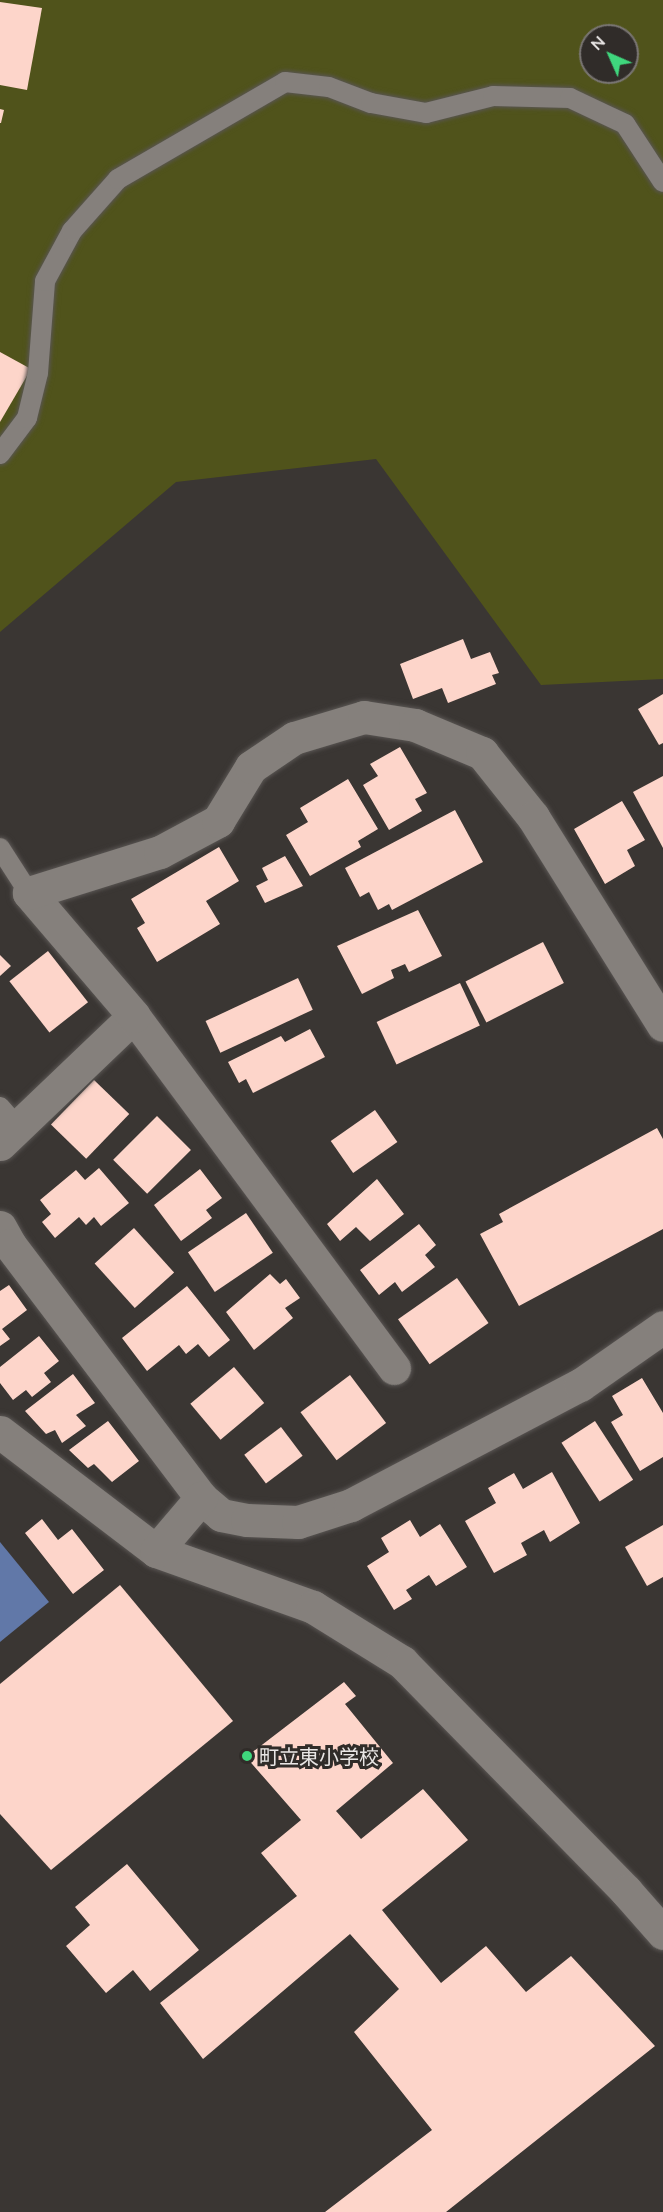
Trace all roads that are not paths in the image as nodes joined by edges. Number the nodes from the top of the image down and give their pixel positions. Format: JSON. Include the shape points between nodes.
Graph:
{"nodes":[{"id":1,"x":663,"y":182,"type":"edge"},
{"id":2,"x":0,"y":454,"type":"edge"},
{"id":3,"x":0,"y":848,"type":"edge"},
{"id":4,"x":29,"y":893,"type":"junction"},
{"id":5,"x":134,"y":1016,"type":"junction"},
{"id":6,"x":663,"y":1024,"type":"edge"},
{"id":7,"x":6,"y":1126,"type":"edge"},
{"id":8,"x":0,"y":1227,"type":"edge"},
{"id":9,"x":663,"y":1327,"type":"edge"},
{"id":10,"x":394,"y":1368,"type":"dead end"},
{"id":11,"x":0,"y":1432,"type":"edge"},
{"id":12,"x":201,"y":1498,"type":"junction"},
{"id":13,"x":156,"y":1551,"type":"junction"},
{"id":14,"x":663,"y":1934,"type":"edge"}],
"edges":[{"from":1,"to":2,"type":"lane","via":[[625,124],[570,98],[493,96],[426,113],[371,103],[329,87],[285,82],[118,179],[72,231],[45,281],[38,373],[27,418]]},
{"from":3,"to":4,"type":"lane"},
{"from":4,"to":5,"type":"street"},
{"from":4,"to":6,"type":"street","via":[[160,852],[218,821],[251,767],[294,738],[364,717],[415,725],[482,753],[533,817]]},
{"from":5,"to":7,"type":"street"},
{"from":5,"to":10,"type":"street"},
{"from":8,"to":12,"type":"street","via":[[23,1264]]},
{"from":9,"to":12,"type":"street","via":[[580,1385],[351,1505],[298,1522],[247,1520],[221,1515]]},
{"from":11,"to":13,"type":"street"},
{"from":12,"to":13,"type":"street"},
{"from":13,"to":14,"type":"street","via":[[314,1607],[402,1662],[626,1891]]}]}
